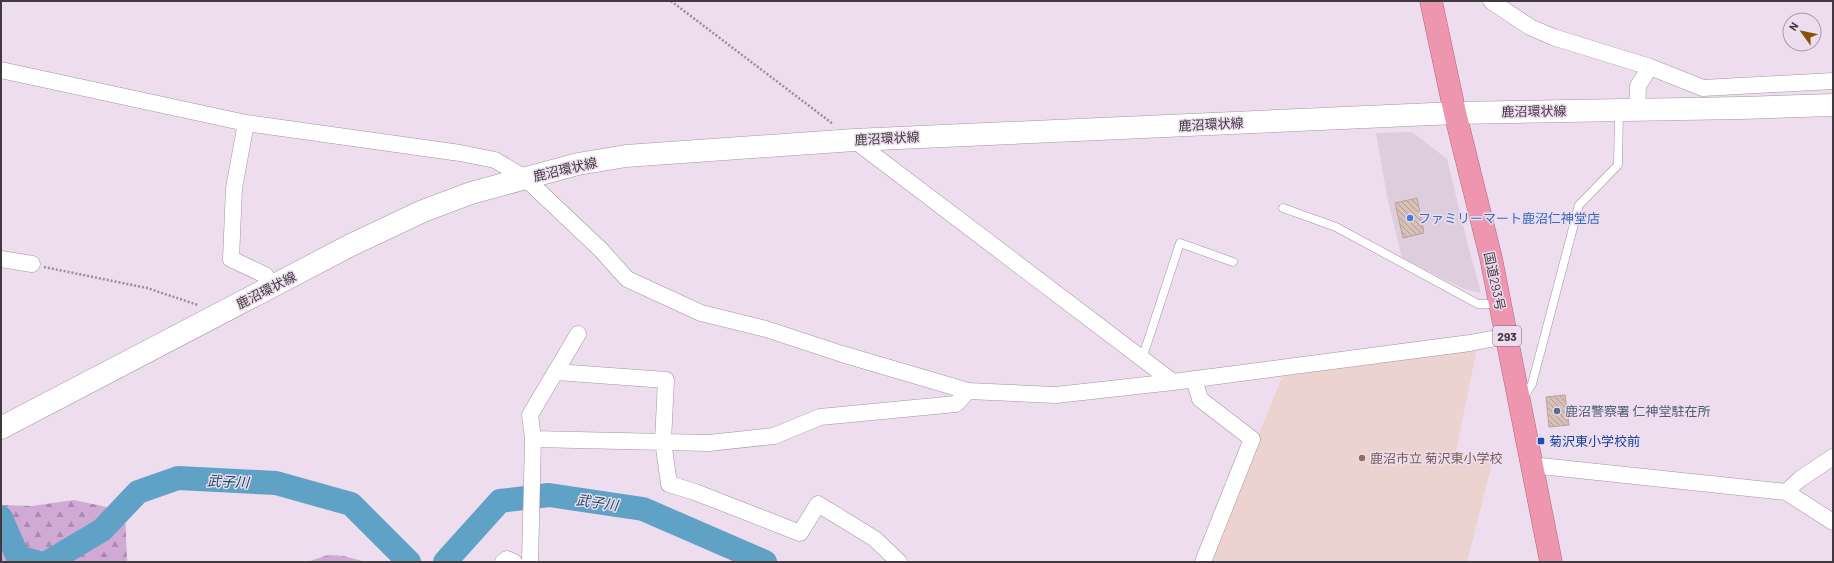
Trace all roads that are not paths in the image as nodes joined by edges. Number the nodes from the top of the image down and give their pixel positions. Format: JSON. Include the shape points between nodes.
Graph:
{"nodes":[{"id":1,"x":1431,"y":1,"type":"edge"},
{"id":2,"x":1491,"y":1,"type":"edge"},
{"id":3,"x":1650,"y":67,"type":"junction"},
{"id":4,"x":1,"y":70,"type":"edge"},
{"id":5,"x":1833,"y":81,"type":"edge"},
{"id":6,"x":1833,"y":105,"type":"edge"},
{"id":7,"x":1628,"y":110,"type":"junction"},
{"id":8,"x":1455,"y":113,"type":"junction"},
{"id":9,"x":246,"y":123,"type":"junction"},
{"id":10,"x":854,"y":140,"type":"junction"},
{"id":11,"x":524,"y":178,"type":"junction"},
{"id":12,"x":1283,"y":208,"type":"dead end"},
{"id":13,"x":1,"y":259,"type":"edge"},
{"id":14,"x":1233,"y":262,"type":"dead end"},
{"id":15,"x":32,"y":264,"type":"road end"},
{"id":16,"x":273,"y":286,"type":"junction"},
{"id":17,"x":1500,"y":304,"type":"junction"},
{"id":18,"x":578,"y":334,"type":"dead end"},
{"id":19,"x":1507,"y":336,"type":"junction"},
{"id":20,"x":1142,"y":359,"type":"junction"},
{"id":21,"x":556,"y":372,"type":"junction"},
{"id":22,"x":1194,"y":379,"type":"junction"},
{"id":23,"x":1173,"y":382,"type":"junction"},
{"id":24,"x":968,"y":391,"type":"junction"},
{"id":25,"x":1520,"y":402,"type":"junction"},
{"id":26,"x":1,"y":428,"type":"edge"},
{"id":27,"x":533,"y":439,"type":"junction"},
{"id":28,"x":663,"y":441,"type":"junction"},
{"id":29,"x":1833,"y":458,"type":"edge"},
{"id":30,"x":1531,"y":465,"type":"junction"},
{"id":31,"x":1786,"y":492,"type":"junction"},
{"id":32,"x":1833,"y":522,"type":"edge"},
{"id":33,"x":503,"y":562,"type":"edge"},
{"id":34,"x":514,"y":562,"type":"edge"},
{"id":35,"x":530,"y":562,"type":"edge"},
{"id":36,"x":899,"y":562,"type":"edge"},
{"id":37,"x":1203,"y":562,"type":"edge"},
{"id":38,"x":1551,"y":562,"type":"edge"}],
"edges":[{"from":1,"to":8,"type":"highway","name":"国道293号","number":"293"},
{"from":2,"to":3,"type":"street","via":[[1530,27],[1553,37]]},
{"from":3,"to":5,"type":"street","via":[[1703,88]]},
{"from":3,"to":7,"type":"street","via":[[1638,86]]},
{"from":4,"to":9,"type":"street"},
{"from":6,"to":7,"type":"main road","name":"鹿沼環状線"},
{"from":7,"to":8,"type":"main road","name":"鹿沼環状線"},
{"from":7,"to":25,"type":"lane","via":[[1618,165],[1579,205],[1532,384]]},
{"from":8,"to":10,"type":"main road","name":"鹿沼環状線"},
{"from":8,"to":17,"type":"highway","name":"国道293号","number":"293"},
{"from":9,"to":11,"type":"street","via":[[460,153],[495,160]]},
{"from":9,"to":16,"type":"street","via":[[234,188],[231,259],[265,275]]},
{"from":10,"to":11,"type":"main road","name":"鹿沼環状線","via":[[626,156],[578,164]]},
{"from":10,"to":20,"type":"street"},
{"from":11,"to":16,"type":"main road","name":"鹿沼環状線","via":[[423,211]]},
{"from":11,"to":24,"type":"street","via":[[601,250],[627,279],[701,313],[766,329]]},
{"from":12,"to":17,"type":"lane","via":[[1336,227],[1478,304]]},
{"from":13,"to":15,"type":"street"},
{"from":14,"to":20,"type":"lane","via":[[1180,243]]},
{"from":16,"to":26,"type":"main road","name":"鹿沼環状線"},
{"from":17,"to":19,"type":"highway","name":"国道293号","number":"293"},
{"from":18,"to":21,"type":"street"},
{"from":19,"to":22,"type":"street"},
{"from":19,"to":25,"type":"highway","name":"国道293号","number":"293"},
{"from":20,"to":23,"type":"street"},
{"from":21,"to":27,"type":"street","via":[[530,415]]},
{"from":21,"to":28,"type":"street","via":[[666,380]]},
{"from":22,"to":23,"type":"street"},
{"from":22,"to":37,"type":"street","via":[[1200,399],[1252,439]]},
{"from":23,"to":24,"type":"street","via":[[1056,395]]},
{"from":24,"to":28,"type":"street","via":[[956,404],[820,417],[774,436],[709,443]]},
{"from":25,"to":30,"type":"highway","name":"国道293号","number":"293"},
{"from":27,"to":28,"type":"street"},
{"from":27,"to":35,"type":"street"},
{"from":28,"to":36,"type":"street","via":[[669,484],[800,533],[818,504],[875,540]]},
{"from":29,"to":31,"type":"street","via":[[1800,479]]},
{"from":30,"to":31,"type":"street"},
{"from":30,"to":38,"type":"highway","name":"国道293号","number":"293"},
{"from":31,"to":32,"type":"street"},
{"from":33,"to":34,"type":"street","via":[[507,559]]}]}
